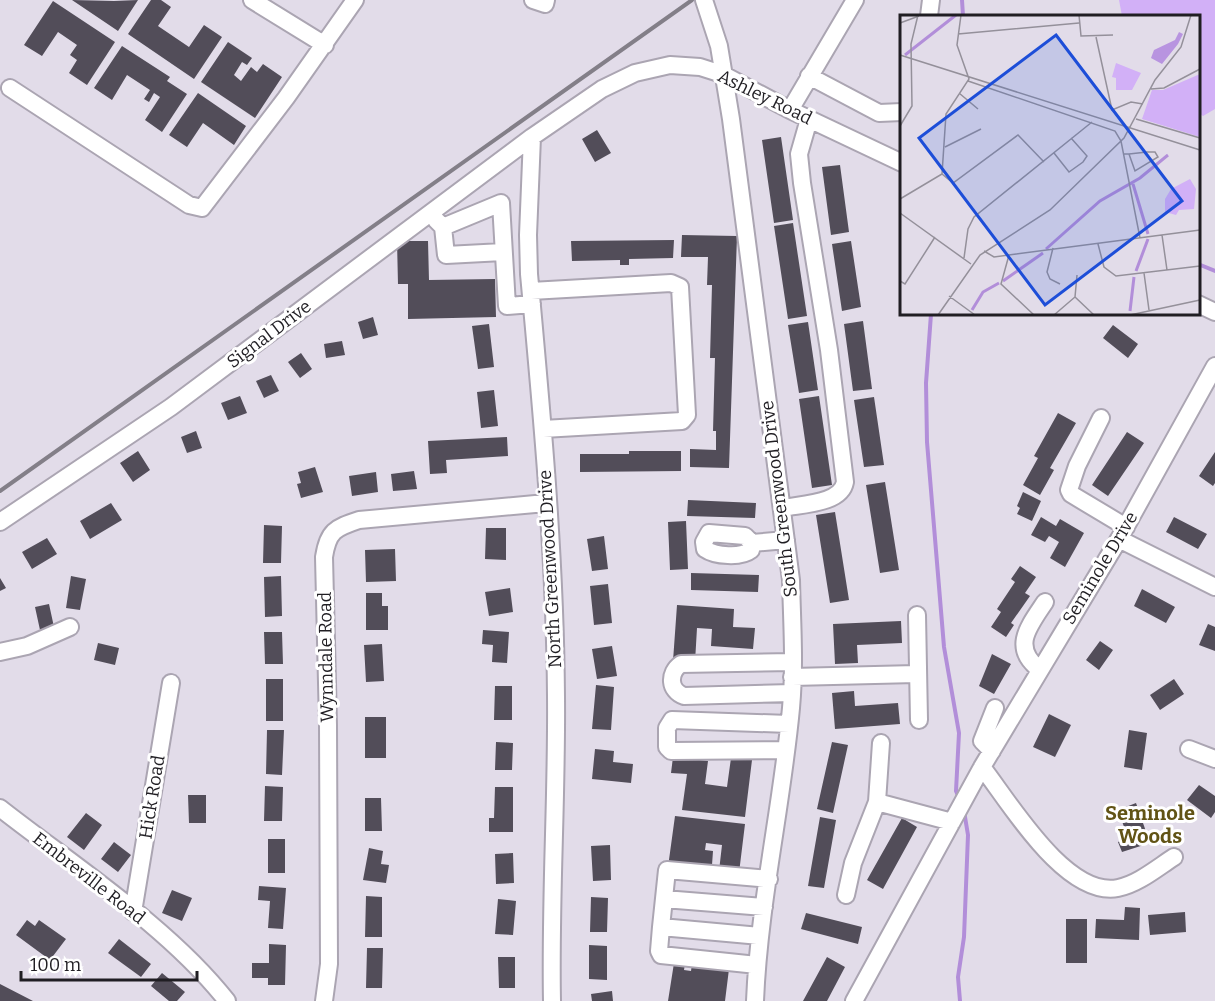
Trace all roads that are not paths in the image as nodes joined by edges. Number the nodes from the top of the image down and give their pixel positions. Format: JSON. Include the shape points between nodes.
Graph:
{"nodes":[{"id":1,"x":252,"y":0,"type":"edge"},
{"id":2,"x":355,"y":0,"type":"edge"},
{"id":3,"x":705,"y":0,"type":"edge"},
{"id":4,"x":855,"y":0,"type":"edge"},
{"id":5,"x":931,"y":0,"type":"edge"},
{"id":6,"x":929,"y":15,"type":"edge"},
{"id":7,"x":325,"y":45,"type":"junction"},
{"id":8,"x":722,"y":74,"type":"junction"},
{"id":9,"x":809,"y":76,"type":"junction"},
{"id":10,"x":10,"y":88,"type":"dead end"},
{"id":11,"x":790,"y":110,"type":"junction"},
{"id":12,"x":900,"y":112,"type":"edge"},
{"id":13,"x":809,"y":119,"type":"junction"},
{"id":14,"x":532,"y":137,"type":"junction"},
{"id":15,"x":900,"y":162,"type":"edge"},
{"id":16,"x":430,"y":214,"type":"junction"},
{"id":17,"x":528,"y":219,"type":"junction"},
{"id":18,"x":502,"y":220,"type":"junction"},
{"id":19,"x":443,"y":227,"type":"junction"},
{"id":20,"x":503,"y":252,"type":"junction"},
{"id":21,"x":531,"y":298,"type":"junction"},
{"id":22,"x":1200,"y":305,"type":"edge"},
{"id":23,"x":1215,"y":312,"type":"edge"},
{"id":24,"x":1215,"y":366,"type":"edge"},
{"id":25,"x":1101,"y":418,"type":"dead end"},
{"id":26,"x":543,"y":429,"type":"junction"},
{"id":27,"x":546,"y":503,"type":"junction"},
{"id":28,"x":783,"y":508,"type":"junction"},
{"id":29,"x":0,"y":522,"type":"edge"},
{"id":30,"x":1123,"y":533,"type":"junction"},
{"id":31,"x":786,"y":540,"type":"junction"},
{"id":32,"x":752,"y":543,"type":"dead end"},
{"id":33,"x":1215,"y":587,"type":"edge"},
{"id":34,"x":1045,"y":602,"type":"dead end"},
{"id":35,"x":917,"y":615,"type":"dead end"},
{"id":36,"x":70,"y":627,"type":"dead end"},
{"id":37,"x":0,"y":652,"type":"edge"},
{"id":38,"x":1040,"y":669,"type":"junction"},
{"id":39,"x":916,"y":674,"type":"junction"},
{"id":40,"x":792,"y":677,"type":"junction"},
{"id":41,"x":171,"y":683,"type":"dead end"},
{"id":42,"x":995,"y":708,"type":"dead end"},
{"id":43,"x":919,"y":720,"type":"dead end"},
{"id":44,"x":789,"y":724,"type":"junction"},
{"id":45,"x":881,"y":743,"type":"dead end"},
{"id":46,"x":1189,"y":749,"type":"dead end"},
{"id":47,"x":786,"y":750,"type":"junction"},
{"id":48,"x":992,"y":751,"type":"junction"},
{"id":49,"x":1215,"y":759,"type":"edge"},
{"id":50,"x":982,"y":767,"type":"junction"},
{"id":51,"x":877,"y":802,"type":"junction"},
{"id":52,"x":0,"y":808,"type":"edge"},
{"id":53,"x":959,"y":810,"type":"junction"},
{"id":54,"x":1174,"y":857,"type":"dead end"},
{"id":55,"x":769,"y":879,"type":"junction"},
{"id":56,"x":846,"y":895,"type":"dead end"},
{"id":57,"x":663,"y":899,"type":"junction"},
{"id":58,"x":764,"y":907,"type":"junction"},
{"id":59,"x":134,"y":912,"type":"junction"},
{"id":60,"x":661,"y":927,"type":"junction"},
{"id":61,"x":760,"y":936,"type":"junction"},
{"id":62,"x":757,"y":964,"type":"junction"},
{"id":63,"x":858,"y":999,"type":"edge"},
{"id":64,"x":227,"y":1001,"type":"edge"},
{"id":65,"x":324,"y":1001,"type":"edge"},
{"id":66,"x":552,"y":1001,"type":"edge"},
{"id":67,"x":755,"y":1001,"type":"edge"}],
"edges":[{"from":1,"to":7,"type":"street"},
{"from":2,"to":7,"type":"street"},
{"from":3,"to":8,"type":"street","name":"South Greenwood Drive","via":[[719,46]]},
{"from":4,"to":9,"type":"street"},
{"from":5,"to":6,"type":"street"},
{"from":7,"to":10,"type":"street","via":[[202,208],[189,205]]},
{"from":8,"to":11,"type":"street","name":"Ashley Road"},
{"from":8,"to":14,"type":"street","name":"Ashley Road","via":[[670,64],[636,73],[602,89]]},
{"from":8,"to":28,"type":"street","name":"South Greenwood Drive"},
{"from":9,"to":11,"type":"street"},
{"from":9,"to":12,"type":"street","via":[[879,112]]},
{"from":11,"to":13,"type":"street","name":"Ashley Road"},
{"from":13,"to":15,"type":"street","name":"Ashley Road"},
{"from":13,"to":28,"type":"street","via":[[799,154],[845,482],[837,496]]},
{"from":14,"to":16,"type":"street","name":"Signal Drive"},
{"from":14,"to":17,"type":"street","name":"North Greenwood Drive"},
{"from":16,"to":19,"type":"street"},
{"from":16,"to":29,"type":"street","name":"Signal Drive","via":[[171,407]]},
{"from":17,"to":18,"type":"street"},
{"from":17,"to":21,"type":"street","name":"North Greenwood Drive"},
{"from":18,"to":19,"type":"street","via":[[501,203]]},
{"from":18,"to":20,"type":"street"},
{"from":19,"to":20,"type":"street","via":[[446,255]]},
{"from":20,"to":21,"type":"street","via":[[507,306]]},
{"from":21,"to":26,"type":"street","name":"North Greenwood Drive"},
{"from":21,"to":26,"type":"street","via":[[671,283],[680,287],[684,321],[687,415],[682,421]]},
{"from":22,"to":23,"type":"street"},
{"from":24,"to":30,"type":"street","name":"Seminole Drive"},
{"from":25,"to":30,"type":"street","via":[[1069,490]]},
{"from":26,"to":27,"type":"street","name":"North Greenwood Drive"},
{"from":27,"to":65,"type":"street","name":"Wynndale Road","via":[[359,520],[331,532],[326,543],[328,964]]},
{"from":27,"to":66,"type":"street","name":"North Greenwood Drive","via":[[554,590],[556,698]]},
{"from":28,"to":31,"type":"street","name":"South Greenwood Drive"},
{"from":30,"to":33,"type":"street"},
{"from":30,"to":38,"type":"street","name":"Seminole Drive"},
{"from":31,"to":32,"type":"street"},
{"from":31,"to":40,"type":"street","name":"South Greenwood Drive"},
{"from":34,"to":38,"type":"street","via":[[1025,639],[1026,655]]},
{"from":35,"to":39,"type":"street","via":[[920,651]]},
{"from":36,"to":37,"type":"street","via":[[27,646]]},
{"from":38,"to":48,"type":"street","name":"Seminole Drive"},
{"from":39,"to":40,"type":"street"},
{"from":39,"to":43,"type":"street"},
{"from":40,"to":40,"type":"street","via":[[681,664],[673,674],[672,688],[684,696]]},
{"from":40,"to":44,"type":"street","name":"South Greenwood Drive"},
{"from":41,"to":59,"type":"street","name":"Hick Road"},
{"from":42,"to":48,"type":"street","via":[[982,741]]},
{"from":44,"to":47,"type":"street","name":"South Greenwood Drive"},
{"from":44,"to":47,"type":"street","via":[[672,720],[668,728],[667,747],[671,751]]},
{"from":45,"to":51,"type":"street"},
{"from":46,"to":49,"type":"street"},
{"from":47,"to":55,"type":"street","name":"South Greenwood Drive"},
{"from":48,"to":50,"type":"street","name":"Seminole Drive"},
{"from":50,"to":53,"type":"street","name":"Seminole Drive"},
{"from":50,"to":54,"type":"street","via":[[1058,864],[1074,878],[1094,886],[1116,888],[1135,882]]},
{"from":51,"to":53,"type":"street"},
{"from":51,"to":56,"type":"street"},
{"from":52,"to":59,"type":"street","name":"Embreville Road"},
{"from":53,"to":63,"type":"street","name":"Seminole Drive"},
{"from":55,"to":57,"type":"street","via":[[667,870]]},
{"from":55,"to":58,"type":"street","name":"South Greenwood Drive"},
{"from":57,"to":58,"type":"street"},
{"from":57,"to":60,"type":"street"},
{"from":58,"to":61,"type":"street","name":"South Greenwood Drive"},
{"from":59,"to":64,"type":"street","name":"Embreville Road","via":[[183,954]]},
{"from":60,"to":61,"type":"street"},
{"from":60,"to":62,"type":"street","via":[[662,956]]},
{"from":61,"to":62,"type":"street","name":"South Greenwood Drive"},
{"from":62,"to":67,"type":"street","name":"South Greenwood Drive"}]}
